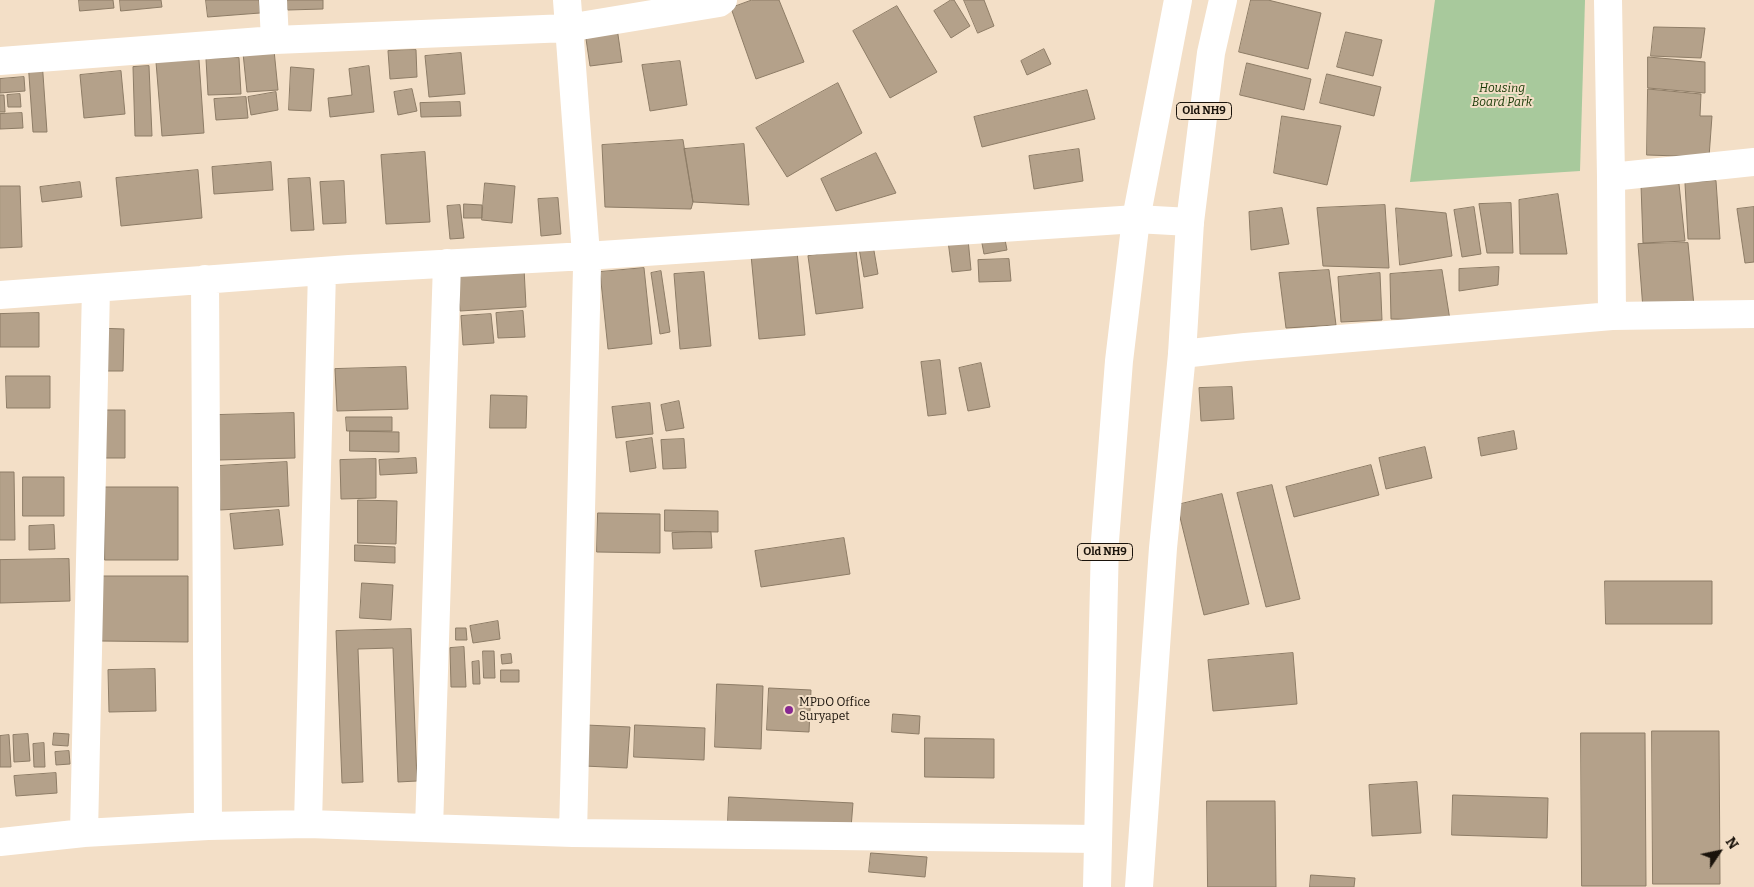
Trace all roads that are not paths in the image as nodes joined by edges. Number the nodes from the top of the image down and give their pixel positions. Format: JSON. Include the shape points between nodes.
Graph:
{"nodes":[{"id":1,"x":273,"y":0,"type":"edge"},
{"id":2,"x":566,"y":0,"type":"edge"},
{"id":3,"x":723,"y":0,"type":"edge"},
{"id":4,"x":1178,"y":0,"type":"edge"},
{"id":5,"x":1223,"y":0,"type":"edge"},
{"id":6,"x":1608,"y":0,"type":"edge"},
{"id":7,"x":568,"y":28,"type":"junction"},
{"id":8,"x":275,"y":40,"type":"junction"},
{"id":9,"x":0,"y":61,"type":"edge"},
{"id":10,"x":1754,"y":162,"type":"edge"},
{"id":11,"x":1611,"y":177,"type":"junction"},
{"id":12,"x":1136,"y":219,"type":"junction"},
{"id":13,"x":1190,"y":222,"type":"junction"},
{"id":14,"x":586,"y":256,"type":"junction"},
{"id":15,"x":447,"y":263,"type":"junction"},
{"id":16,"x":322,"y":271,"type":"junction"},
{"id":17,"x":205,"y":280,"type":"junction"},
{"id":18,"x":96,"y":288,"type":"junction"},
{"id":19,"x":0,"y":295,"type":"edge"},
{"id":20,"x":1754,"y":314,"type":"edge"},
{"id":21,"x":1612,"y":316,"type":"junction"},
{"id":22,"x":1182,"y":354,"type":"junction"},
{"id":23,"x":308,"y":824,"type":"junction"},
{"id":24,"x":208,"y":826,"type":"junction"},
{"id":25,"x":429,"y":828,"type":"junction"},
{"id":26,"x":84,"y":833,"type":"junction"},
{"id":27,"x":573,"y":833,"type":"junction"},
{"id":28,"x":1098,"y":839,"type":"junction"},
{"id":29,"x":0,"y":842,"type":"edge"},
{"id":30,"x":1097,"y":887,"type":"edge"},
{"id":31,"x":1139,"y":887,"type":"edge"}],
"edges":[{"from":1,"to":8,"type":"street"},
{"from":2,"to":7,"type":"street"},
{"from":3,"to":7,"type":"street"},
{"from":4,"to":12,"type":"street","number":"Old NH9"},
{"from":5,"to":13,"type":"street","number":"Old NH9","via":[[1211,52]]},
{"from":6,"to":11,"type":"street"},
{"from":7,"to":8,"type":"street"},
{"from":7,"to":14,"type":"street"},
{"from":8,"to":9,"type":"street"},
{"from":10,"to":11,"type":"street"},
{"from":11,"to":21,"type":"street"},
{"from":12,"to":13,"type":"street"},
{"from":12,"to":14,"type":"street"},
{"from":12,"to":28,"type":"street","number":"Old NH9","via":[[1119,361],[1105,540]]},
{"from":13,"to":22,"type":"street","number":"Old NH9"},
{"from":14,"to":15,"type":"street"},
{"from":14,"to":27,"type":"street"},
{"from":15,"to":16,"type":"street"},
{"from":15,"to":25,"type":"street"},
{"from":16,"to":17,"type":"street"},
{"from":16,"to":23,"type":"street"},
{"from":17,"to":18,"type":"street"},
{"from":17,"to":24,"type":"street"},
{"from":18,"to":19,"type":"street"},
{"from":18,"to":26,"type":"street"},
{"from":20,"to":21,"type":"street"},
{"from":21,"to":22,"type":"street"},
{"from":22,"to":31,"type":"street","number":"Old NH9","via":[[1163,548]]},
{"from":23,"to":24,"type":"street"},
{"from":23,"to":25,"type":"street"},
{"from":24,"to":26,"type":"street"},
{"from":25,"to":27,"type":"street"},
{"from":26,"to":29,"type":"street"},
{"from":27,"to":28,"type":"street"},
{"from":28,"to":30,"type":"street","number":"Old NH9"}]}
